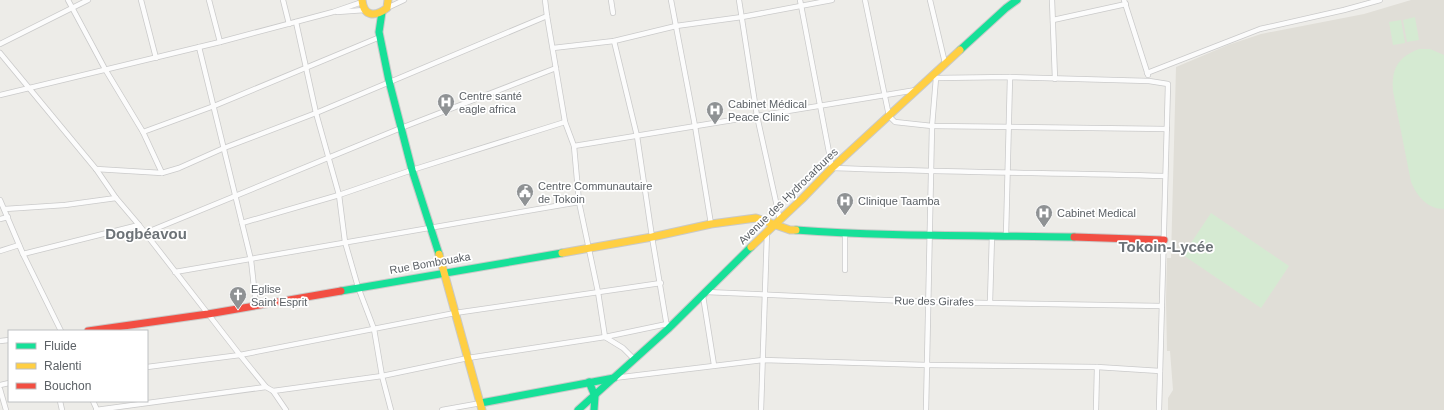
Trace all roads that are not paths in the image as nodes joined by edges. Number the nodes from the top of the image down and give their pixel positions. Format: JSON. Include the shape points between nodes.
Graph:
{"nodes":[{"id":1,"x":68,"y":0,"type":"edge"},
{"id":2,"x":88,"y":0,"type":"edge"},
{"id":3,"x":141,"y":0,"type":"edge"},
{"id":4,"x":209,"y":0,"type":"edge"},
{"id":5,"x":282,"y":0,"type":"edge"},
{"id":6,"x":402,"y":0,"type":"edge"},
{"id":7,"x":545,"y":0,"type":"edge"},
{"id":8,"x":611,"y":0,"type":"edge"},
{"id":9,"x":672,"y":0,"type":"edge"},
{"id":10,"x":739,"y":0,"type":"edge"},
{"id":11,"x":800,"y":0,"type":"edge"},
{"id":12,"x":832,"y":0,"type":"edge"},
{"id":13,"x":865,"y":0,"type":"edge"},
{"id":14,"x":930,"y":0,"type":"edge"},
{"id":15,"x":1017,"y":0,"type":"edge"},
{"id":16,"x":1052,"y":0,"type":"edge"},
{"id":17,"x":1380,"y":0,"type":"edge"},
{"id":18,"x":362,"y":1,"type":"edge"},
{"id":19,"x":1125,"y":2,"type":"edge"},
{"id":20,"x":386,"y":6,"type":"edge"},
{"id":21,"x":801,"y":6,"type":"junction"},
{"id":22,"x":72,"y":8,"type":"junction"},
{"id":23,"x":333,"y":12,"type":"junction"},
{"id":24,"x":368,"y":12,"type":"junction"},
{"id":25,"x":613,"y":13,"type":"dead end"},
{"id":26,"x":547,"y":16,"type":"junction"},
{"id":27,"x":742,"y":17,"type":"junction"},
{"id":28,"x":1053,"y":20,"type":"junction"},
{"id":29,"x":296,"y":22,"type":"junction"},
{"id":30,"x":289,"y":24,"type":"junction"},
{"id":31,"x":676,"y":26,"type":"junction"},
{"id":32,"x":379,"y":34,"type":"junction"},
{"id":33,"x":614,"y":41,"type":"junction"},
{"id":34,"x":220,"y":42,"type":"junction"},
{"id":35,"x":0,"y":44,"type":"edge"},
{"id":36,"x":199,"y":47,"type":"junction"},
{"id":37,"x":553,"y":48,"type":"junction"},
{"id":38,"x":0,"y":52,"type":"edge"},
{"id":39,"x":156,"y":58,"type":"junction"},
{"id":40,"x":945,"y":63,"type":"junction"},
{"id":41,"x":306,"y":68,"type":"junction"},
{"id":42,"x":556,"y":68,"type":"junction"},
{"id":43,"x":106,"y":69,"type":"junction"},
{"id":44,"x":1147,"y":73,"type":"junction"},
{"id":45,"x":934,"y":77,"type":"junction"},
{"id":46,"x":1010,"y":78,"type":"junction"},
{"id":47,"x":1055,"y":79,"type":"junction"},
{"id":48,"x":389,"y":81,"type":"junction"},
{"id":49,"x":1150,"y":81,"type":"junction"},
{"id":50,"x":28,"y":88,"type":"junction"},
{"id":51,"x":918,"y":90,"type":"junction"},
{"id":52,"x":885,"y":94,"type":"junction"},
{"id":53,"x":0,"y":95,"type":"edge"},
{"id":54,"x":820,"y":105,"type":"junction"},
{"id":55,"x":214,"y":106,"type":"junction"},
{"id":56,"x":316,"y":113,"type":"junction"},
{"id":57,"x":757,"y":116,"type":"junction"},
{"id":58,"x":889,"y":116,"type":"junction"},
{"id":59,"x":565,"y":122,"type":"junction"},
{"id":60,"x":695,"y":126,"type":"junction"},
{"id":61,"x":932,"y":126,"type":"junction"},
{"id":62,"x":1008,"y":126,"type":"junction"},
{"id":63,"x":401,"y":128,"type":"junction"},
{"id":64,"x":1167,"y":129,"type":"junction"},
{"id":65,"x":143,"y":132,"type":"junction"},
{"id":66,"x":637,"y":136,"type":"junction"},
{"id":67,"x":574,"y":146,"type":"junction"},
{"id":68,"x":224,"y":148,"type":"junction"},
{"id":69,"x":328,"y":158,"type":"junction"},
{"id":70,"x":832,"y":168,"type":"junction"},
{"id":71,"x":96,"y":169,"type":"junction"},
{"id":72,"x":412,"y":170,"type":"junction"},
{"id":73,"x":932,"y":172,"type":"junction"},
{"id":74,"x":1007,"y":172,"type":"junction"},
{"id":75,"x":162,"y":173,"type":"junction"},
{"id":76,"x":1165,"y":176,"type":"junction"},
{"id":77,"x":236,"y":195,"type":"junction"},
{"id":78,"x":339,"y":195,"type":"junction"},
{"id":79,"x":116,"y":198,"type":"junction"},
{"id":80,"x":0,"y":200,"type":"edge"},
{"id":81,"x":579,"y":202,"type":"junction"},
{"id":82,"x":5,"y":210,"type":"junction"},
{"id":83,"x":8,"y":217,"type":"junction"},
{"id":84,"x":0,"y":219,"type":"edge"},
{"id":85,"x":778,"y":222,"type":"junction"},
{"id":86,"x":242,"y":223,"type":"junction"},
{"id":87,"x":711,"y":224,"type":"junction"},
{"id":88,"x":139,"y":225,"type":"junction"},
{"id":89,"x":431,"y":227,"type":"junction"},
{"id":90,"x":767,"y":232,"type":"junction"},
{"id":91,"x":145,"y":233,"type":"junction"},
{"id":92,"x":845,"y":234,"type":"junction"},
{"id":93,"x":992,"y":235,"type":"junction"},
{"id":94,"x":1006,"y":235,"type":"junction"},
{"id":95,"x":930,"y":236,"type":"junction"},
{"id":96,"x":652,"y":237,"type":"junction"},
{"id":97,"x":1164,"y":240,"type":"junction"},
{"id":98,"x":345,"y":242,"type":"junction"},
{"id":99,"x":19,"y":245,"type":"junction"},
{"id":100,"x":588,"y":247,"type":"junction"},
{"id":101,"x":0,"y":251,"type":"edge"},
{"id":102,"x":23,"y":254,"type":"junction"},
{"id":103,"x":251,"y":260,"type":"junction"},
{"id":104,"x":845,"y":270,"type":"dead end"},
{"id":105,"x":176,"y":272,"type":"junction"},
{"id":106,"x":443,"y":272,"type":"junction"},
{"id":107,"x":661,"y":283,"type":"junction"},
{"id":108,"x":358,"y":287,"type":"junction"},
{"id":109,"x":598,"y":292,"type":"junction"},
{"id":110,"x":704,"y":294,"type":"junction"},
{"id":111,"x":765,"y":295,"type":"junction"},
{"id":112,"x":929,"y":302,"type":"junction"},
{"id":113,"x":990,"y":302,"type":"junction"},
{"id":114,"x":256,"y":305,"type":"junction"},
{"id":115,"x":1162,"y":306,"type":"junction"},
{"id":116,"x":455,"y":313,"type":"junction"},
{"id":117,"x":208,"y":314,"type":"junction"},
{"id":118,"x":667,"y":326,"type":"junction"},
{"id":119,"x":374,"y":329,"type":"junction"},
{"id":120,"x":61,"y":330,"type":"edge"},
{"id":121,"x":95,"y":330,"type":"edge"},
{"id":122,"x":606,"y":337,"type":"junction"},
{"id":123,"x":240,"y":355,"type":"junction"},
{"id":124,"x":468,"y":358,"type":"junction"},
{"id":125,"x":634,"y":359,"type":"junction"},
{"id":126,"x":763,"y":360,"type":"junction"},
{"id":127,"x":714,"y":365,"type":"junction"},
{"id":128,"x":927,"y":365,"type":"junction"},
{"id":129,"x":148,"y":366,"type":"edge"},
{"id":130,"x":1097,"y":367,"type":"junction"},
{"id":131,"x":1160,"y":370,"type":"junction"},
{"id":132,"x":382,"y":376,"type":"junction"},
{"id":133,"x":614,"y":378,"type":"junction"},
{"id":134,"x":589,"y":382,"type":"junction"},
{"id":135,"x":266,"y":387,"type":"junction"},
{"id":136,"x":0,"y":389,"type":"edge"},
{"id":137,"x":273,"y":391,"type":"junction"},
{"id":138,"x":595,"y":396,"type":"junction"},
{"id":139,"x":148,"y":401,"type":"edge"},
{"id":140,"x":132,"y":403,"type":"edge"},
{"id":141,"x":482,"y":407,"type":"edge"},
{"id":142,"x":6,"y":410,"type":"edge"},
{"id":143,"x":97,"y":410,"type":"edge"},
{"id":144,"x":286,"y":410,"type":"edge"},
{"id":145,"x":391,"y":410,"type":"edge"},
{"id":146,"x":442,"y":410,"type":"edge"},
{"id":147,"x":578,"y":410,"type":"edge"},
{"id":148,"x":594,"y":410,"type":"edge"},
{"id":149,"x":761,"y":410,"type":"edge"},
{"id":150,"x":926,"y":410,"type":"edge"},
{"id":151,"x":1096,"y":410,"type":"edge"},
{"id":152,"x":1159,"y":410,"type":"edge"}],
"edges":[{"from":1,"to":22,"type":"street"},
{"from":2,"to":22,"type":"street"},
{"from":3,"to":39,"type":"street"},
{"from":4,"to":34,"type":"street"},
{"from":5,"to":30,"type":"street"},
{"from":6,"to":20,"type":"street"},
{"from":7,"to":26,"type":"street"},
{"from":8,"to":25,"type":"street"},
{"from":9,"to":31,"type":"street"},
{"from":10,"to":27,"type":"street"},
{"from":11,"to":21,"type":"street"},
{"from":12,"to":21,"type":"street"},
{"from":13,"to":52,"type":"street"},
{"from":14,"to":40,"type":"street"},
{"from":15,"to":40,"type":"main road","name":"Avenue des Hydrocarbures"},
{"from":16,"to":28,"type":"street"},
{"from":17,"to":44,"type":"street","via":[[1260,29]]},
{"from":18,"to":23,"type":"street"},
{"from":18,"to":24,"type":"main road"},
{"from":19,"to":28,"type":"street"},
{"from":19,"to":44,"type":"street"},
{"from":20,"to":24,"type":"main road","via":[[375,14]]},
{"from":20,"to":32,"type":"main road"},
{"from":21,"to":27,"type":"street"},
{"from":21,"to":54,"type":"street"},
{"from":22,"to":35,"type":"street"},
{"from":22,"to":43,"type":"street"},
{"from":23,"to":24,"type":"street"},
{"from":23,"to":29,"type":"street"},
{"from":24,"to":32,"type":"main road"},
{"from":26,"to":37,"type":"street"},
{"from":26,"to":48,"type":"street"},
{"from":27,"to":31,"type":"street"},
{"from":27,"to":57,"type":"street"},
{"from":28,"to":47,"type":"street"},
{"from":29,"to":30,"type":"street"},
{"from":29,"to":41,"type":"street"},
{"from":30,"to":34,"type":"street"},
{"from":31,"to":33,"type":"street"},
{"from":31,"to":60,"type":"street"},
{"from":32,"to":41,"type":"street"},
{"from":32,"to":48,"type":"main road"},
{"from":33,"to":37,"type":"street"},
{"from":33,"to":66,"type":"street"},
{"from":34,"to":36,"type":"street"},
{"from":36,"to":39,"type":"street"},
{"from":36,"to":55,"type":"street"},
{"from":37,"to":42,"type":"street"},
{"from":38,"to":50,"type":"street"},
{"from":39,"to":43,"type":"street"},
{"from":40,"to":45,"type":"main road","name":"Avenue des Hydrocarbures"},
{"from":41,"to":55,"type":"street"},
{"from":41,"to":56,"type":"street"},
{"from":42,"to":59,"type":"street"},
{"from":42,"to":63,"type":"street"},
{"from":43,"to":50,"type":"street"},
{"from":43,"to":65,"type":"street"},
{"from":44,"to":49,"type":"street"},
{"from":45,"to":46,"type":"street"},
{"from":45,"to":51,"type":"main road","name":"Avenue des Hydrocarbures"},
{"from":45,"to":61,"type":"street"},
{"from":46,"to":47,"type":"street"},
{"from":46,"to":62,"type":"street"},
{"from":47,"to":49,"type":"street"},
{"from":48,"to":56,"type":"street"},
{"from":48,"to":63,"type":"main road"},
{"from":49,"to":64,"type":"street","via":[[1169,85]]},
{"from":50,"to":53,"type":"street"},
{"from":50,"to":71,"type":"street"},
{"from":51,"to":52,"type":"street"},
{"from":51,"to":58,"type":"main road","name":"Avenue des Hydrocarbures"},
{"from":52,"to":54,"type":"street"},
{"from":52,"to":58,"type":"street"},
{"from":54,"to":57,"type":"street"},
{"from":54,"to":70,"type":"street"},
{"from":55,"to":65,"type":"street"},
{"from":55,"to":68,"type":"street"},
{"from":56,"to":68,"type":"street"},
{"from":56,"to":69,"type":"street"},
{"from":57,"to":60,"type":"street"},
{"from":57,"to":85,"type":"street"},
{"from":58,"to":61,"type":"street","via":[[892,121],[898,123]]},
{"from":58,"to":70,"type":"main road","name":"Avenue des Hydrocarbures"},
{"from":59,"to":67,"type":"street"},
{"from":59,"to":72,"type":"street"},
{"from":60,"to":66,"type":"street"},
{"from":60,"to":87,"type":"street"},
{"from":61,"to":62,"type":"street"},
{"from":61,"to":73,"type":"street"},
{"from":62,"to":64,"type":"street"},
{"from":62,"to":74,"type":"street"},
{"from":63,"to":69,"type":"street"},
{"from":63,"to":72,"type":"main road"},
{"from":64,"to":76,"type":"street"},
{"from":65,"to":75,"type":"street"},
{"from":66,"to":67,"type":"street"},
{"from":66,"to":96,"type":"street"},
{"from":67,"to":81,"type":"street"},
{"from":68,"to":75,"type":"street"},
{"from":68,"to":77,"type":"street"},
{"from":69,"to":77,"type":"street"},
{"from":69,"to":78,"type":"street"},
{"from":70,"to":73,"type":"street"},
{"from":70,"to":85,"type":"main road","name":"Avenue des Hydrocarbures"},
{"from":71,"to":75,"type":"street"},
{"from":71,"to":79,"type":"street"},
{"from":72,"to":78,"type":"street"},
{"from":72,"to":89,"type":"main road"},
{"from":73,"to":74,"type":"street"},
{"from":73,"to":95,"type":"street"},
{"from":74,"to":76,"type":"street"},
{"from":74,"to":94,"type":"street"},
{"from":76,"to":97,"type":"street"},
{"from":77,"to":86,"type":"street"},
{"from":77,"to":91,"type":"street"},
{"from":78,"to":86,"type":"street"},
{"from":78,"to":98,"type":"street"},
{"from":79,"to":82,"type":"street"},
{"from":79,"to":88,"type":"street"},
{"from":80,"to":82,"type":"street"},
{"from":81,"to":89,"type":"street"},
{"from":81,"to":100,"type":"street"},
{"from":82,"to":83,"type":"street"},
{"from":83,"to":84,"type":"street"},
{"from":83,"to":99,"type":"street"},
{"from":85,"to":87,"type":"main road","name":"Rue Bombouaka","via":[[756,218]]},
{"from":85,"to":90,"type":"main road","name":"Avenue des Hydrocarbures"},
{"from":85,"to":92,"type":"main road","name":"Rue Bombouaka","via":[[790,230]]},
{"from":86,"to":103,"type":"street"},
{"from":87,"to":96,"type":"main road","name":"Rue Bombouaka"},
{"from":88,"to":91,"type":"street"},
{"from":88,"to":102,"type":"street"},
{"from":89,"to":98,"type":"street"},
{"from":89,"to":106,"type":"main road"},
{"from":90,"to":110,"type":"main road","name":"Avenue des Hydrocarbures"},
{"from":90,"to":111,"type":"street"},
{"from":91,"to":105,"type":"street"},
{"from":92,"to":95,"type":"main road","name":"Rue Bombouaka"},
{"from":92,"to":104,"type":"street"},
{"from":93,"to":94,"type":"main road","name":"Rue Bombouaka"},
{"from":93,"to":95,"type":"main road","name":"Rue Bombouaka"},
{"from":93,"to":113,"type":"street"},
{"from":94,"to":97,"type":"main road","name":"Rue Bombouaka"},
{"from":95,"to":112,"type":"street"},
{"from":96,"to":100,"type":"main road","name":"Rue Bombouaka"},
{"from":96,"to":107,"type":"street"},
{"from":97,"to":115,"type":"street"},
{"from":98,"to":103,"type":"street"},
{"from":98,"to":108,"type":"street"},
{"from":99,"to":101,"type":"street"},
{"from":99,"to":102,"type":"street"},
{"from":100,"to":106,"type":"main road","name":"Rue Bombouaka"},
{"from":100,"to":109,"type":"street"},
{"from":102,"to":120,"type":"street"},
{"from":103,"to":105,"type":"street"},
{"from":103,"to":114,"type":"street"},
{"from":105,"to":117,"type":"street"},
{"from":106,"to":108,"type":"main road","name":"Rue Bombouaka"},
{"from":106,"to":116,"type":"main road"},
{"from":107,"to":109,"type":"street"},
{"from":107,"to":118,"type":"street"},
{"from":108,"to":114,"type":"main road","name":"Rue Bombouaka"},
{"from":108,"to":119,"type":"street"},
{"from":109,"to":116,"type":"street"},
{"from":109,"to":122,"type":"street"},
{"from":110,"to":111,"type":"street","name":"Rue des Girafes"},
{"from":110,"to":118,"type":"main road","name":"Avenue des Hydrocarbures"},
{"from":110,"to":127,"type":"street"},
{"from":111,"to":112,"type":"street","name":"Rue des Girafes"},
{"from":111,"to":126,"type":"street"},
{"from":112,"to":113,"type":"street","name":"Rue des Girafes"},
{"from":112,"to":128,"type":"street"},
{"from":113,"to":115,"type":"street","name":"Rue des Girafes"},
{"from":114,"to":117,"type":"main road","name":"Rue Bombouaka"},
{"from":115,"to":131,"type":"street"},
{"from":116,"to":119,"type":"street"},
{"from":116,"to":124,"type":"main road"},
{"from":117,"to":121,"type":"main road","name":"Rue Bombouaka"},
{"from":117,"to":123,"type":"street"},
{"from":118,"to":122,"type":"street"},
{"from":118,"to":125,"type":"main road","name":"Avenue des Hydrocarbures"},
{"from":119,"to":123,"type":"street"},
{"from":119,"to":132,"type":"street"},
{"from":122,"to":124,"type":"street"},
{"from":122,"to":125,"type":"street"},
{"from":123,"to":129,"type":"street"},
{"from":123,"to":135,"type":"street"},
{"from":124,"to":132,"type":"street"},
{"from":124,"to":141,"type":"main road"},
{"from":125,"to":133,"type":"main road","name":"Avenue des Hydrocarbures"},
{"from":126,"to":127,"type":"street"},
{"from":126,"to":128,"type":"street"},
{"from":126,"to":149,"type":"street"},
{"from":127,"to":133,"type":"street"},
{"from":128,"to":130,"type":"street"},
{"from":128,"to":150,"type":"street"},
{"from":130,"to":131,"type":"street"},
{"from":130,"to":151,"type":"street"},
{"from":131,"to":152,"type":"street"},
{"from":132,"to":137,"type":"street"},
{"from":132,"to":145,"type":"street"},
{"from":133,"to":134,"type":"main road"},
{"from":133,"to":138,"type":"main road","name":"Avenue des Hydrocarbures"},
{"from":134,"to":138,"type":"main road"},
{"from":134,"to":141,"type":"main road"},
{"from":135,"to":137,"type":"street"},
{"from":135,"to":139,"type":"street"},
{"from":136,"to":142,"type":"street"},
{"from":137,"to":144,"type":"street"},
{"from":138,"to":147,"type":"main road","name":"Avenue des Hydrocarbures"},
{"from":138,"to":148,"type":"main road"},
{"from":140,"to":143,"type":"street"},
{"from":141,"to":146,"type":"street"}]}
